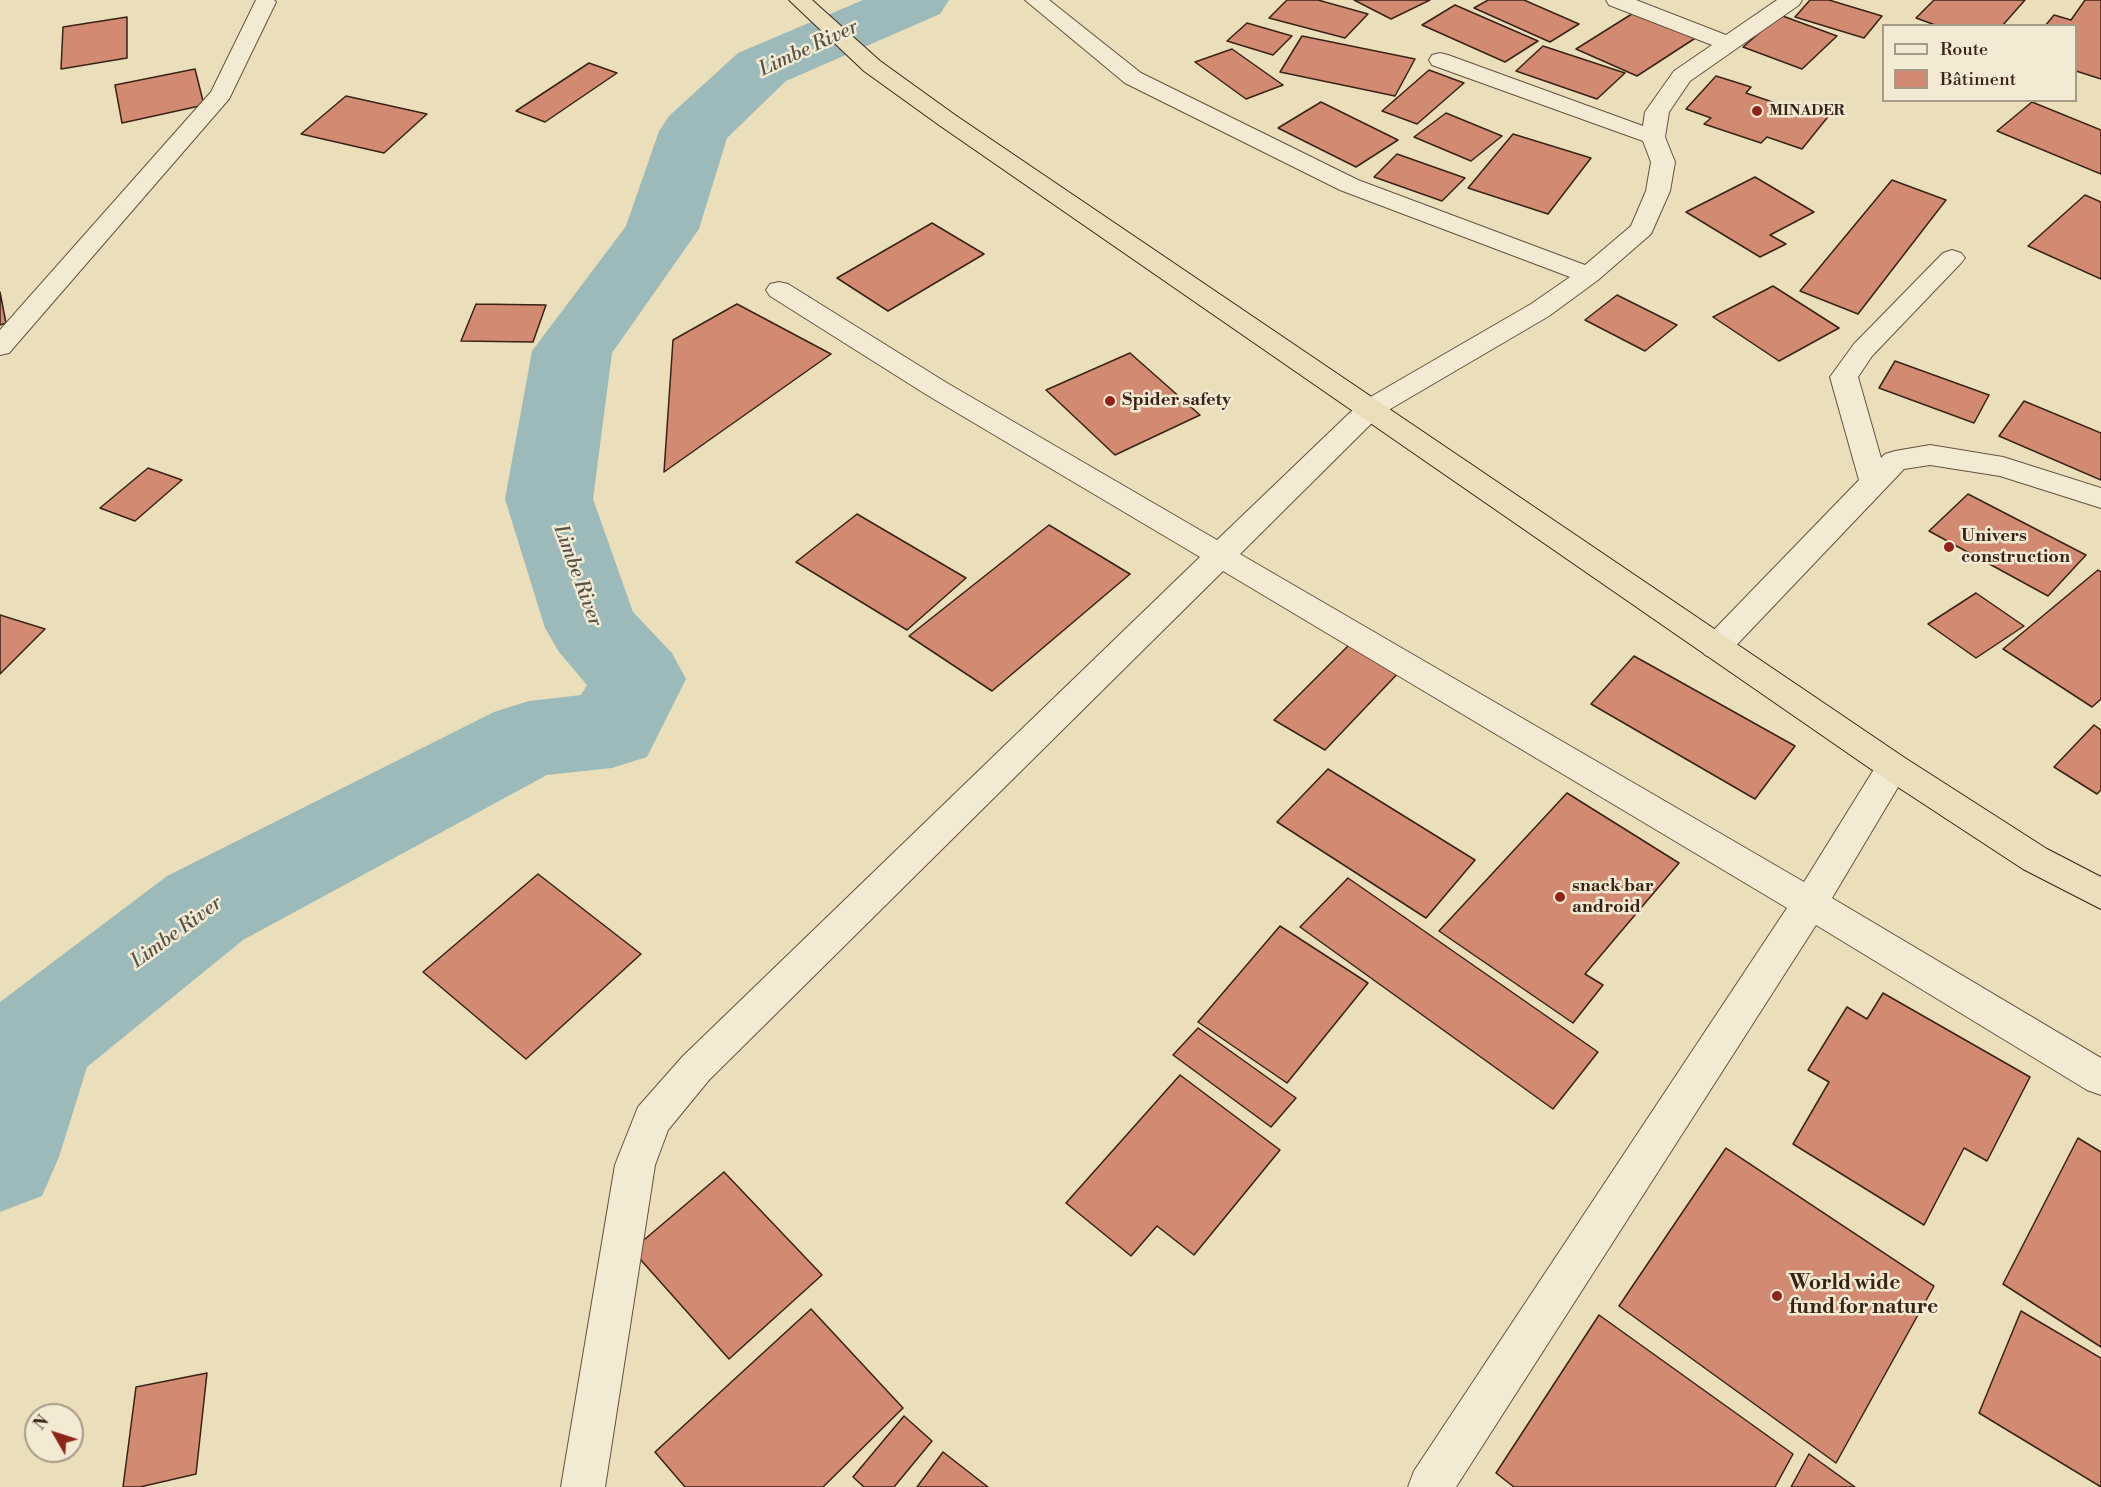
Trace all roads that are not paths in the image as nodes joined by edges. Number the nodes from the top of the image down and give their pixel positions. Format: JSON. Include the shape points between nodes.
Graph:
{"nodes":[{"id":1,"x":800,"y":0,"type":"edge"},
{"id":2,"x":1036,"y":0,"type":"edge"},
{"id":3,"x":1617,"y":0,"type":"edge"},
{"id":4,"x":1791,"y":0,"type":"edge"},
{"id":5,"x":266,"y":1,"type":"edge"},
{"id":6,"x":1729,"y":44,"type":"junction"},
{"id":7,"x":1440,"y":60,"type":"dead end"},
{"id":8,"x":1653,"y":137,"type":"junction"},
{"id":9,"x":1952,"y":258,"type":"dead end"},
{"id":10,"x":1589,"y":275,"type":"junction"},
{"id":11,"x":779,"y":290,"type":"dead end"},
{"id":12,"x":0,"y":347,"type":"edge"},
{"id":13,"x":1371,"y":410,"type":"junction"},
{"id":14,"x":1874,"y":481,"type":"junction"},
{"id":15,"x":2101,"y":498,"type":"edge"},
{"id":16,"x":1221,"y":557,"type":"junction"},
{"id":17,"x":1716,"y":647,"type":"junction"},
{"id":18,"x":1893,"y":768,"type":"junction"},
{"id":19,"x":2101,"y":894,"type":"edge"},
{"id":20,"x":1810,"y":903,"type":"junction"},
{"id":21,"x":2101,"y":1078,"type":"edge"},
{"id":22,"x":583,"y":1487,"type":"edge"},
{"id":23,"x":1430,"y":1487,"type":"edge"}],
"edges":[{"from":1,"to":13,"type":"highway","via":[[872,66],[947,120]]},
{"from":2,"to":10,"type":"street","via":[[1133,78],[1205,114],[1349,185]]},
{"from":3,"to":6,"type":"street"},
{"from":4,"to":6,"type":"street"},
{"from":5,"to":12,"type":"street","via":[[221,94]]},
{"from":6,"to":8,"type":"street","via":[[1682,76],[1657,112]]},
{"from":7,"to":8,"type":"street"},
{"from":8,"to":10,"type":"street","via":[[1663,162],[1658,191],[1642,229]]},
{"from":9,"to":14,"type":"street","via":[[1863,350],[1844,376]]},
{"from":10,"to":13,"type":"street","via":[[1540,310]]},
{"from":11,"to":16,"type":"street","via":[[937,389]]},
{"from":13,"to":16,"type":"street"},
{"from":13,"to":17,"type":"highway"},
{"from":14,"to":15,"type":"street","via":[[1895,461],[1930,454],[2003,467]]},
{"from":14,"to":17,"type":"street"},
{"from":16,"to":20,"type":"street"},
{"from":16,"to":22,"type":"street","via":[[696,1068],[652,1120],[635,1165]]},
{"from":17,"to":18,"type":"highway"},
{"from":18,"to":19,"type":"highway","via":[[2035,859]]},
{"from":18,"to":20,"type":"street"},
{"from":20,"to":21,"type":"street"},
{"from":20,"to":23,"type":"street"}]}
